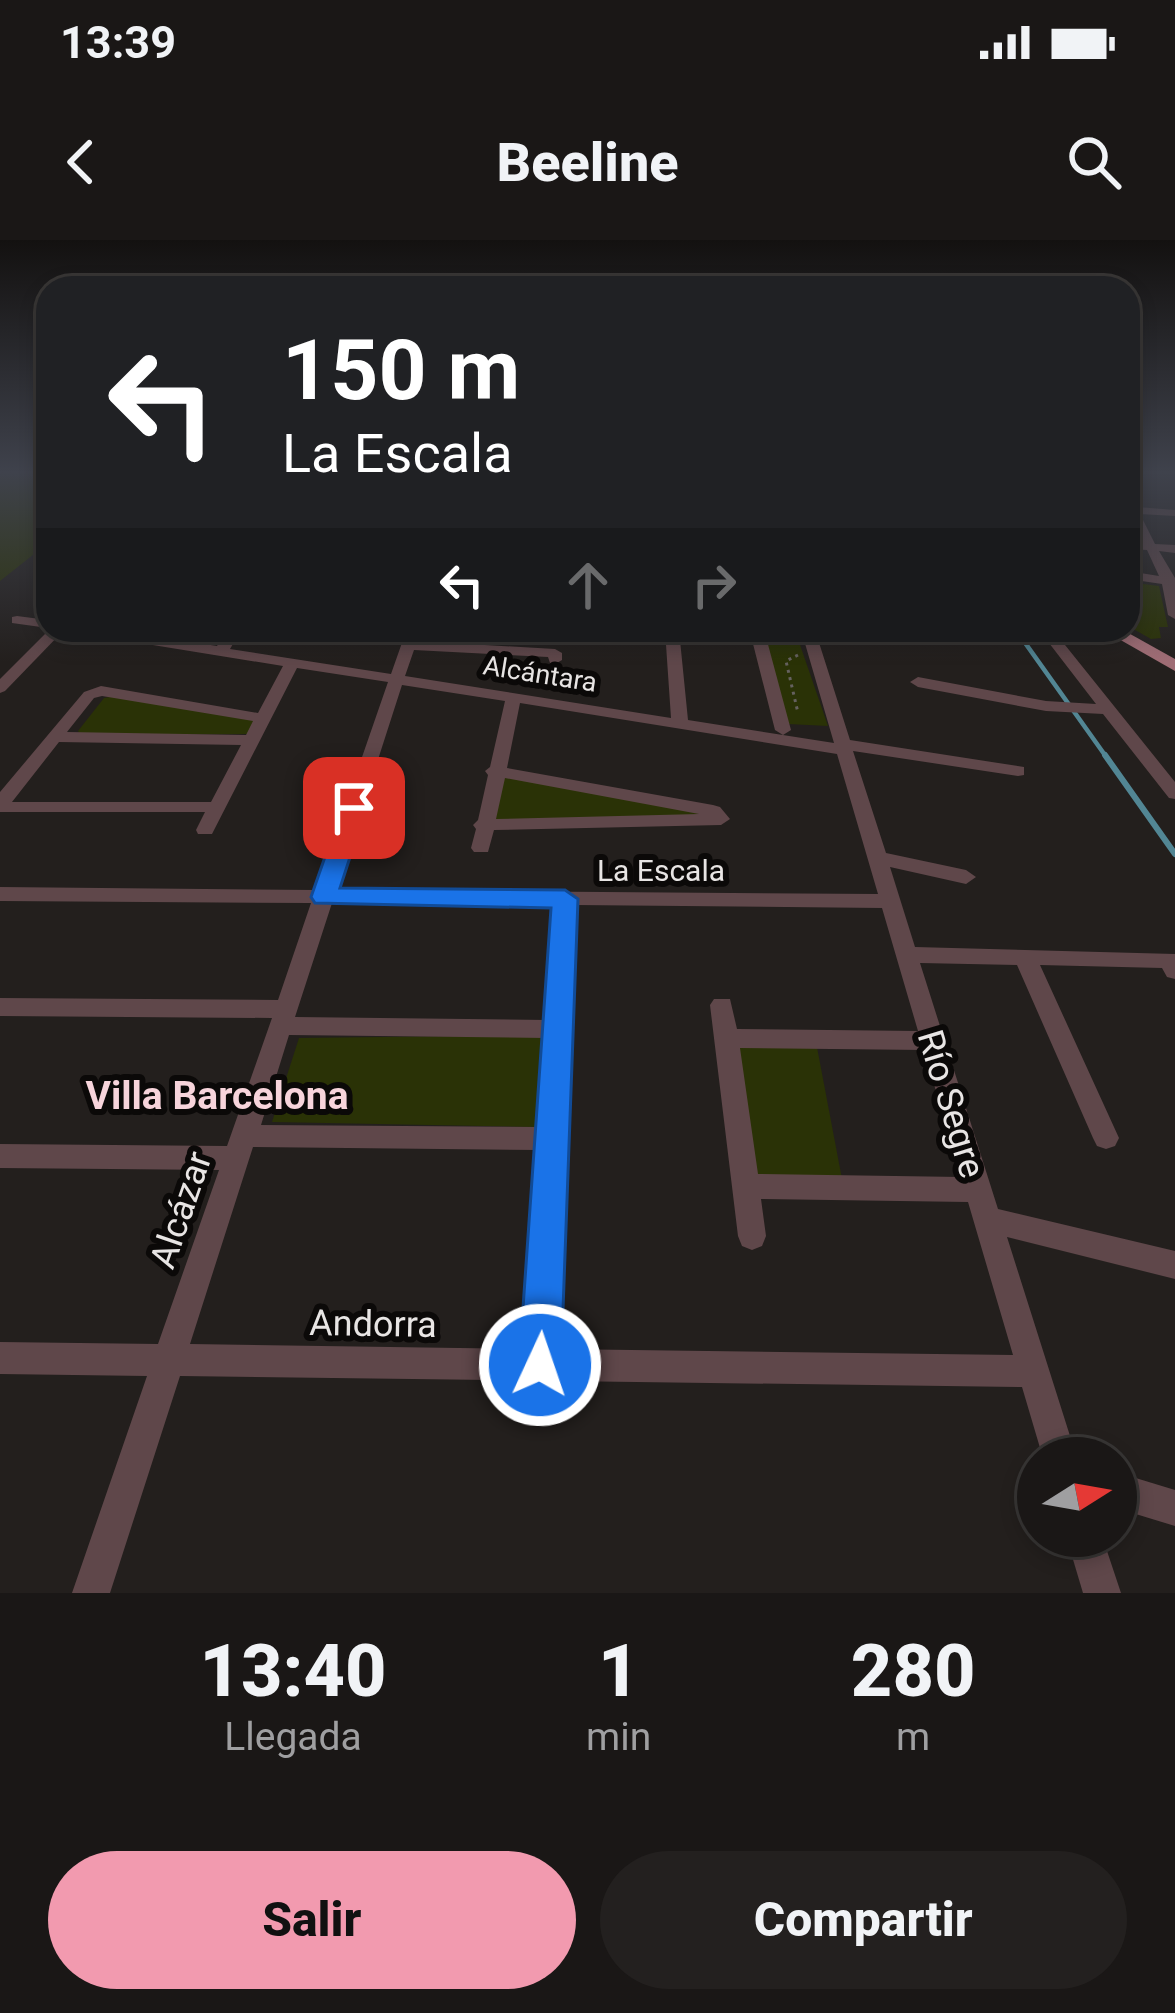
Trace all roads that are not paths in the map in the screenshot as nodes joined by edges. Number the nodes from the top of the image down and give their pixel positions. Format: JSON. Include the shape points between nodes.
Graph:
{"nodes":[{"id":1,"x":1146,"y":536,"type":"edge"},
{"id":2,"x":1140,"y":546,"type":"edge"},
{"id":3,"x":1152,"y":547,"type":"junction"},
{"id":4,"x":1175,"y":549,"type":"edge"},
{"id":5,"x":1160,"y":561,"type":"junction"},
{"id":6,"x":1140,"y":568,"type":"edge"},
{"id":7,"x":1140,"y":575,"type":"edge"},
{"id":8,"x":1172,"y":582,"type":"edge"},
{"id":9,"x":1175,"y":615,"type":"edge"},
{"id":10,"x":21,"y":616,"type":"dead end"},
{"id":11,"x":36,"y":618,"type":"edge"},
{"id":12,"x":45,"y":642,"type":"edge"},
{"id":13,"x":229,"y":642,"type":"edge"},
{"id":14,"x":409,"y":642,"type":"edge"},
{"id":15,"x":462,"y":642,"type":"edge"},
{"id":16,"x":673,"y":642,"type":"edge"},
{"id":17,"x":760,"y":642,"type":"edge"},
{"id":18,"x":809,"y":642,"type":"edge"},
{"id":19,"x":1055,"y":642,"type":"edge"},
{"id":20,"x":1132,"y":642,"type":"edge"},
{"id":21,"x":555,"y":660,"type":"dead end"},
{"id":22,"x":293,"y":662,"type":"junction"},
{"id":23,"x":1175,"y":666,"type":"edge"},
{"id":24,"x":398,"y":677,"type":"junction"},
{"id":25,"x":918,"y":682,"type":"dead end"},
{"id":26,"x":0,"y":688,"type":"edge"},
{"id":27,"x":513,"y":698,"type":"junction"},
{"id":28,"x":619,"y":705,"type":"dead end"},
{"id":29,"x":1108,"y":709,"type":"junction"},
{"id":30,"x":262,"y":718,"type":"junction"},
{"id":31,"x":680,"y":719,"type":"junction"},
{"id":32,"x":782,"y":725,"type":"junction"},
{"id":33,"x":54,"y":737,"type":"junction"},
{"id":34,"x":250,"y":740,"type":"junction"},
{"id":35,"x":843,"y":744,"type":"junction"},
{"id":36,"x":494,"y":771,"type":"junction"},
{"id":37,"x":1018,"y":771,"type":"dead end"},
{"id":38,"x":1175,"y":794,"type":"edge"},
{"id":39,"x":0,"y":806,"type":"edge"},
{"id":40,"x":215,"y":806,"type":"junction"},
{"id":41,"x":482,"y":825,"type":"junction"},
{"id":42,"x":205,"y":830,"type":"dead end"},
{"id":43,"x":481,"y":848,"type":"dead end"},
{"id":44,"x":875,"y":857,"type":"junction"},
{"id":45,"x":966,"y":877,"type":"dead end"},
{"id":46,"x":0,"y":894,"type":"edge"},
{"id":47,"x":324,"y":897,"type":"junction"},
{"id":48,"x":565,"y":899,"type":"junction"},
{"id":49,"x":889,"y":902,"type":"junction"},
{"id":50,"x":905,"y":955,"type":"junction"},
{"id":51,"x":1025,"y":957,"type":"junction"},
{"id":52,"x":1172,"y":965,"type":"edge"},
{"id":53,"x":722,"y":1005,"type":"dead end"},
{"id":54,"x":0,"y":1007,"type":"edge"},
{"id":55,"x":284,"y":1018,"type":"junction"},
{"id":56,"x":558,"y":1028,"type":"junction"},
{"id":57,"x":726,"y":1038,"type":"junction"},
{"id":58,"x":932,"y":1041,"type":"junction"},
{"id":59,"x":1106,"y":1138,"type":"dead end"},
{"id":60,"x":552,"y":1139,"type":"junction"},
{"id":61,"x":240,"y":1147,"type":"junction"},
{"id":62,"x":0,"y":1156,"type":"edge"},
{"id":63,"x":746,"y":1186,"type":"junction"},
{"id":64,"x":982,"y":1204,"type":"junction"},
{"id":65,"x":752,"y":1236,"type":"dead end"},
{"id":66,"x":1175,"y":1265,"type":"edge"},
{"id":67,"x":0,"y":1358,"type":"edge"},
{"id":68,"x":169,"y":1360,"type":"junction"},
{"id":69,"x":540,"y":1365,"type":"junction"},
{"id":70,"x":1034,"y":1371,"type":"junction"},
{"id":71,"x":1054,"y":1437,"type":"edge"},
{"id":72,"x":1137,"y":1496,"type":"edge"},
{"id":73,"x":1175,"y":1508,"type":"edge"},
{"id":74,"x":1091,"y":1557,"type":"edge"},
{"id":75,"x":91,"y":1593,"type":"edge"},
{"id":76,"x":1102,"y":1593,"type":"edge"}],
"edges":[{"from":1,"to":3,"type":"street"},
{"from":2,"to":3,"type":"street"},
{"from":3,"to":4,"type":"street"},
{"from":3,"to":5,"type":"street"},
{"from":5,"to":6,"type":"street"},
{"from":5,"to":8,"type":"street"},
{"from":7,"to":8,"type":"street"},
{"from":8,"to":9,"type":"street"},
{"from":10,"to":11,"type":"street"},
{"from":12,"to":26,"type":"street"},
{"from":13,"to":22,"type":"street","name":"Alcántara"},
{"from":14,"to":24,"type":"street","name":"Alcázar"},
{"from":15,"to":21,"type":"street","via":[[555,653]]},
{"from":16,"to":31,"type":"street"},
{"from":17,"to":32,"type":"street"},
{"from":18,"to":35,"type":"street","name":"Río Segre"},
{"from":19,"to":29,"type":"street"},
{"from":20,"to":23,"type":"main road"},
{"from":22,"to":24,"type":"street","name":"Alcántara"},
{"from":22,"to":30,"type":"street"},
{"from":24,"to":27,"type":"street","name":"Alcántara"},
{"from":24,"to":47,"type":"street","name":"Alcázar"},
{"from":25,"to":29,"type":"street"},
{"from":27,"to":31,"type":"street","name":"Alcántara"},
{"from":27,"to":36,"type":"street"},
{"from":28,"to":31,"type":"street","name":"Alcántara"},
{"from":29,"to":38,"type":"street"},
{"from":30,"to":33,"type":"street","via":[[101,692],[89,694]]},
{"from":30,"to":34,"type":"street"},
{"from":31,"to":32,"type":"street","name":"Alcántara"},
{"from":31,"to":35,"type":"street","name":"Alcántara"},
{"from":32,"to":35,"type":"street","name":"Alcántara"},
{"from":33,"to":34,"type":"street"},
{"from":33,"to":39,"type":"street"},
{"from":34,"to":40,"type":"street"},
{"from":35,"to":37,"type":"street","name":"Alcántara"},
{"from":35,"to":44,"type":"street","name":"Río Segre"},
{"from":36,"to":41,"type":"street"},
{"from":36,"to":41,"type":"street","via":[[713,811],[721,819]]},
{"from":39,"to":40,"type":"street"},
{"from":40,"to":42,"type":"street"},
{"from":41,"to":43,"type":"street"},
{"from":44,"to":45,"type":"street"},
{"from":44,"to":49,"type":"street","name":"Río Segre"},
{"from":46,"to":47,"type":"street","name":"La Escala"},
{"from":47,"to":48,"type":"street","name":"La Escala"},
{"from":47,"to":55,"type":"street","name":"Alcázar"},
{"from":48,"to":49,"type":"street","name":"La Escala"},
{"from":48,"to":56,"type":"street"},
{"from":49,"to":50,"type":"street","name":"Río Segre"},
{"from":50,"to":51,"type":"street"},
{"from":50,"to":58,"type":"street","name":"Río Segre"},
{"from":51,"to":52,"type":"street"},
{"from":51,"to":59,"type":"street"},
{"from":53,"to":57,"type":"street"},
{"from":54,"to":55,"type":"street"},
{"from":55,"to":56,"type":"street"},
{"from":55,"to":61,"type":"street","name":"Alcázar"},
{"from":56,"to":60,"type":"street"},
{"from":57,"to":58,"type":"street"},
{"from":57,"to":63,"type":"street"},
{"from":58,"to":64,"type":"street","name":"Río Segre"},
{"from":60,"to":61,"type":"street"},
{"from":60,"to":69,"type":"street"},
{"from":61,"to":62,"type":"street"},
{"from":61,"to":68,"type":"street","name":"Alcázar"},
{"from":63,"to":64,"type":"street"},
{"from":63,"to":65,"type":"street"},
{"from":64,"to":66,"type":"street"},
{"from":64,"to":70,"type":"street","name":"Río Segre"},
{"from":67,"to":68,"type":"street","name":"Andorra"},
{"from":68,"to":69,"type":"street","name":"Andorra"},
{"from":68,"to":75,"type":"street","name":"Alcázar"},
{"from":69,"to":70,"type":"street","name":"Andorra"},
{"from":70,"to":71,"type":"street","name":"Río Segre"},
{"from":72,"to":73,"type":"street"},
{"from":74,"to":76,"type":"street"}]}
